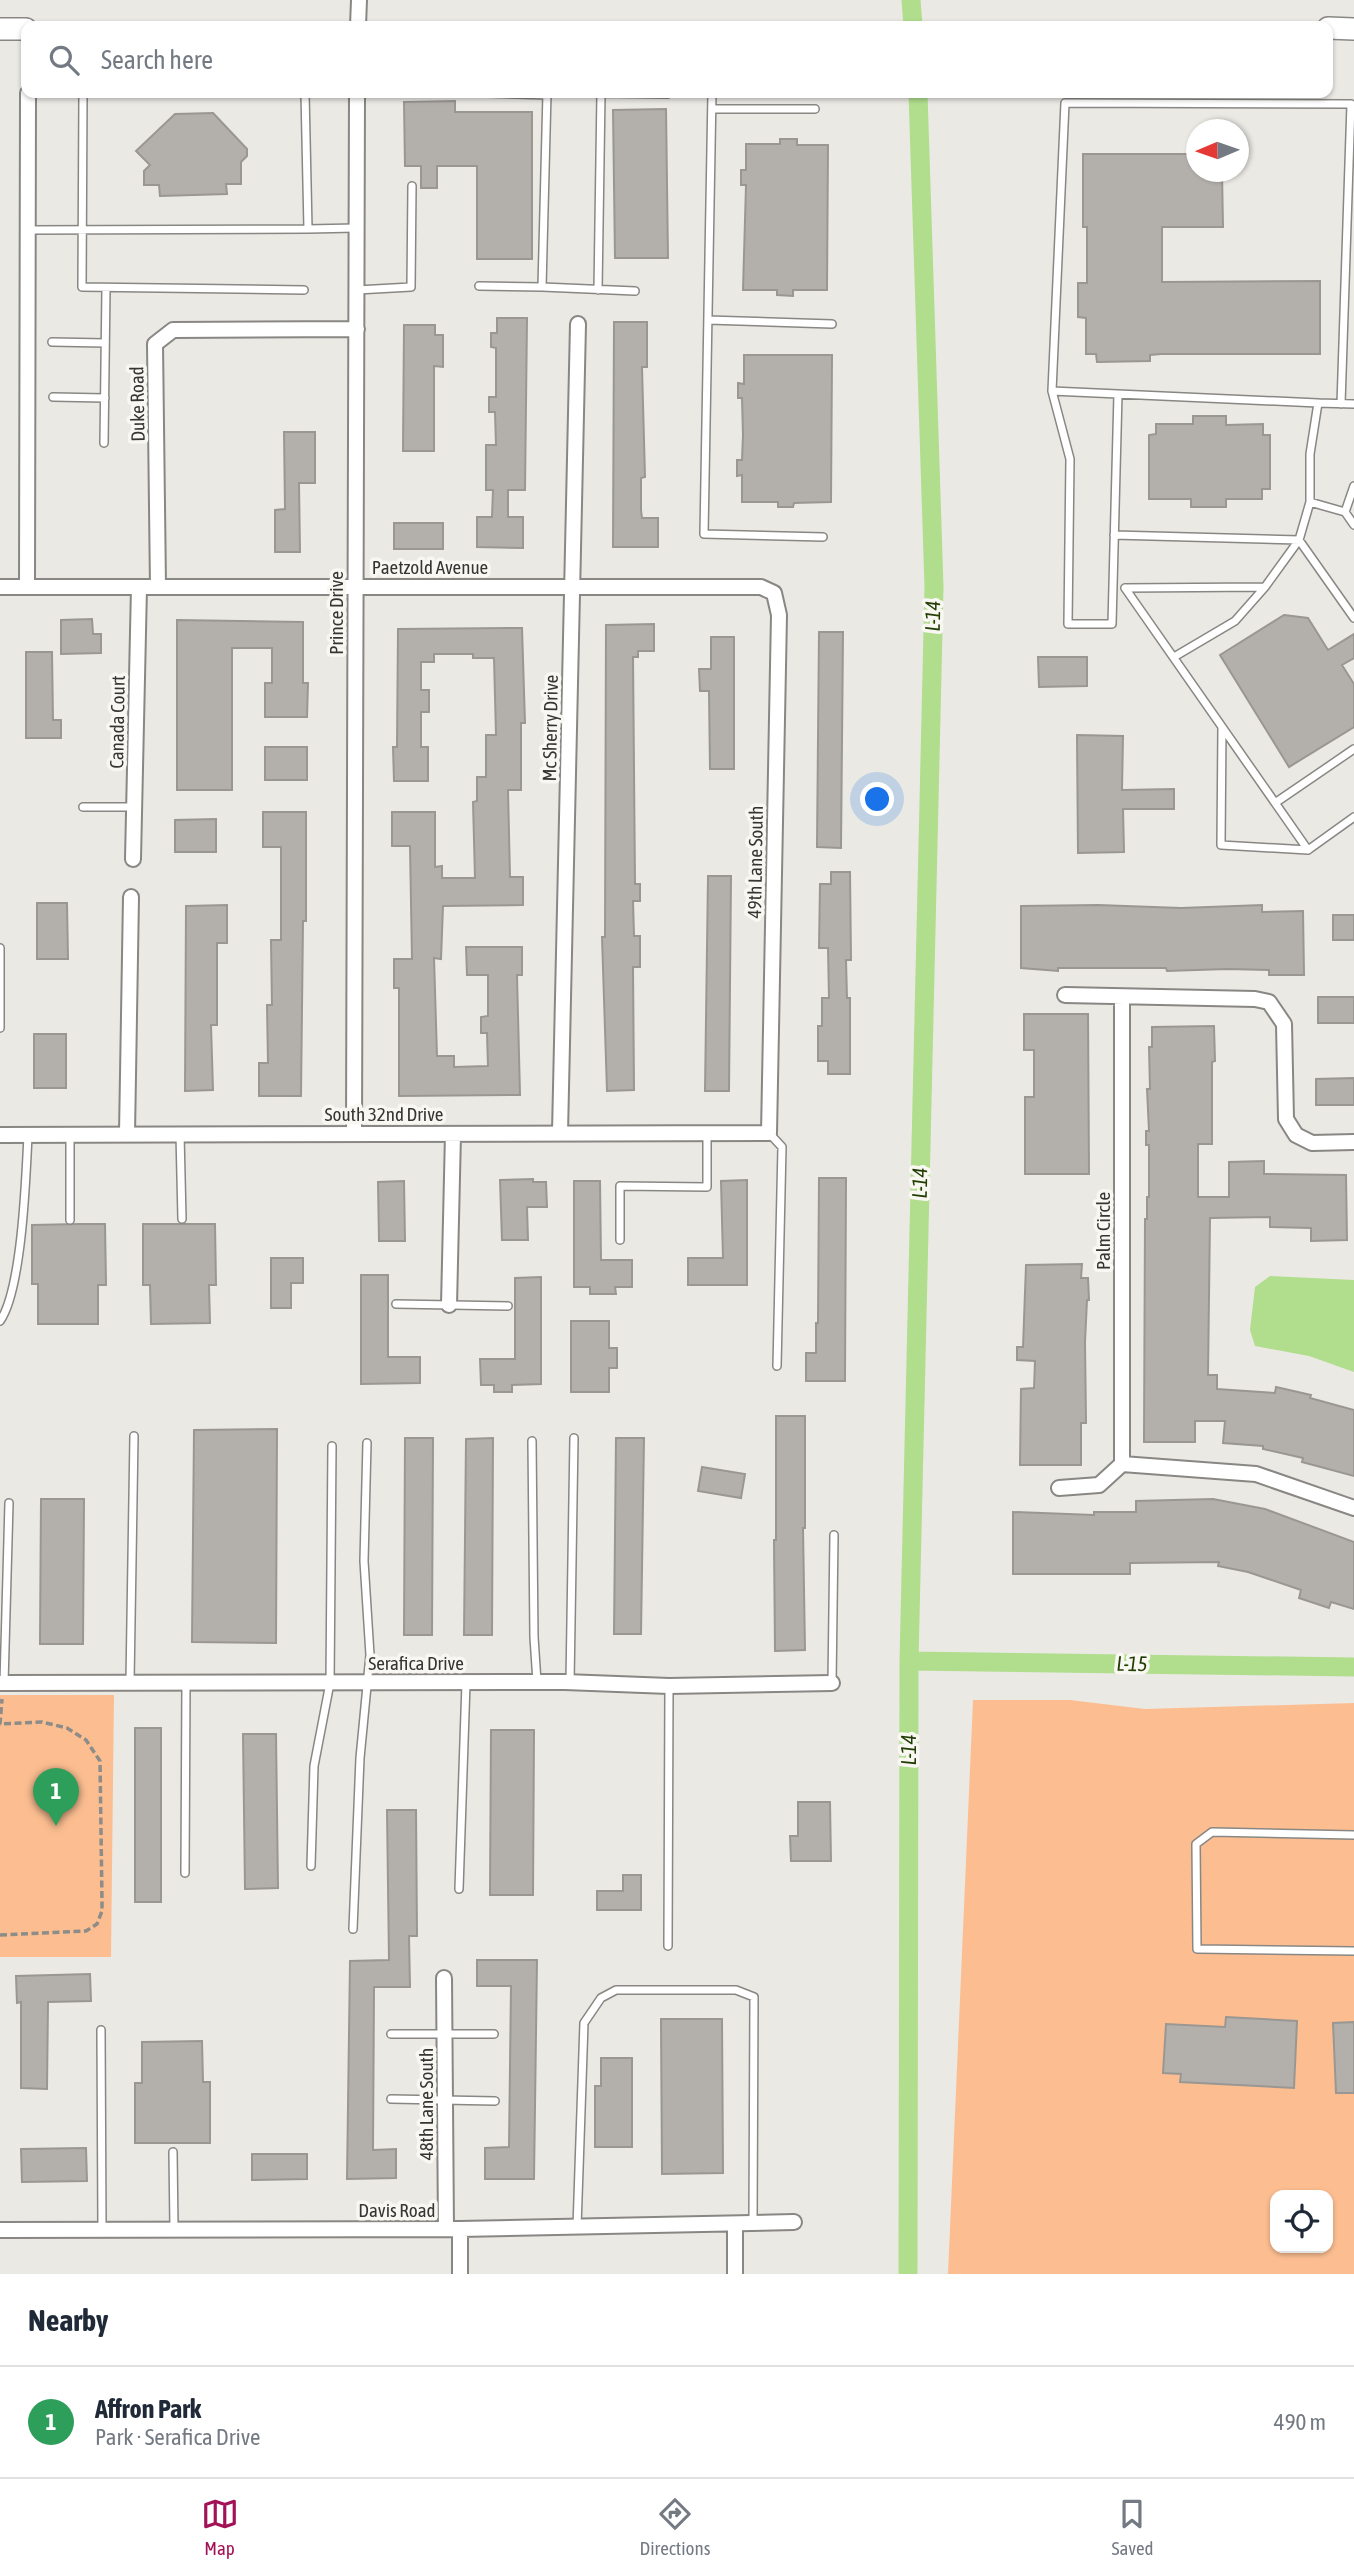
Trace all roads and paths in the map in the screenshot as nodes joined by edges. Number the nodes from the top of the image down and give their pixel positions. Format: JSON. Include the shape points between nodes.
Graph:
{"nodes":[{"id":1,"x":359,"y":0,"type":"edge"},
{"id":2,"x":358,"y":21,"type":"edge"},
{"id":3,"x":1333,"y":28,"type":"edge"},
{"id":4,"x":0,"y":29,"type":"edge"},
{"id":5,"x":21,"y":29,"type":"edge"},
{"id":6,"x":1354,"y":29,"type":"edge"},
{"id":7,"x":28,"y":98,"type":"edge"},
{"id":8,"x":83,"y":98,"type":"edge"},
{"id":9,"x":305,"y":98,"type":"edge"},
{"id":10,"x":357,"y":98,"type":"edge"},
{"id":11,"x":547,"y":98,"type":"edge"},
{"id":12,"x":601,"y":98,"type":"edge"},
{"id":13,"x":712,"y":98,"type":"edge"},
{"id":14,"x":712,"y":109,"type":"junction"},
{"id":15,"x":815,"y":110,"type":"dead end"},
{"id":16,"x":412,"y":186,"type":"dead end"},
{"id":17,"x":1351,"y":218,"type":"edge"},
{"id":18,"x":357,"y":228,"type":"junction"},
{"id":19,"x":308,"y":229,"type":"junction"},
{"id":20,"x":28,"y":230,"type":"junction"},
{"id":21,"x":82,"y":230,"type":"junction"},
{"id":22,"x":479,"y":286,"type":"dead end"},
{"id":23,"x":542,"y":287,"type":"junction"},
{"id":24,"x":106,"y":288,"type":"junction"},
{"id":25,"x":304,"y":290,"type":"dead end"},
{"id":26,"x":356,"y":290,"type":"junction"},
{"id":27,"x":598,"y":290,"type":"junction"},
{"id":28,"x":635,"y":291,"type":"dead end"},
{"id":29,"x":708,"y":320,"type":"junction"},
{"id":30,"x":578,"y":324,"type":"dead end"},
{"id":31,"x":832,"y":324,"type":"dead end"},
{"id":32,"x":357,"y":329,"type":"junction"},
{"id":33,"x":52,"y":342,"type":"dead end"},
{"id":34,"x":105,"y":343,"type":"junction"},
{"id":35,"x":1052,"y":391,"type":"junction"},
{"id":36,"x":1118,"y":394,"type":"junction"},
{"id":37,"x":53,"y":397,"type":"dead end"},
{"id":38,"x":105,"y":398,"type":"junction"},
{"id":39,"x":1318,"y":402,"type":"junction"},
{"id":40,"x":1341,"y":404,"type":"junction"},
{"id":41,"x":1354,"y":404,"type":"edge"},
{"id":42,"x":104,"y":443,"type":"dead end"},
{"id":43,"x":1354,"y":486,"type":"edge"},
{"id":44,"x":1310,"y":502,"type":"junction"},
{"id":45,"x":1345,"y":512,"type":"junction"},
{"id":46,"x":1354,"y":525,"type":"edge"},
{"id":47,"x":1115,"y":535,"type":"junction"},
{"id":48,"x":823,"y":537,"type":"dead end"},
{"id":49,"x":1298,"y":540,"type":"junction"},
{"id":50,"x":355,"y":586,"type":"junction"},
{"id":51,"x":573,"y":586,"type":"junction"},
{"id":52,"x":0,"y":587,"type":"edge"},
{"id":53,"x":27,"y":587,"type":"junction"},
{"id":54,"x":139,"y":587,"type":"junction"},
{"id":55,"x":158,"y":587,"type":"junction"},
{"id":56,"x":1265,"y":587,"type":"junction"},
{"id":57,"x":1113,"y":588,"type":"junction"},
{"id":58,"x":1125,"y":588,"type":"junction"},
{"id":59,"x":774,"y":593,"type":"joint"},
{"id":60,"x":1354,"y":618,"type":"edge"},
{"id":61,"x":1174,"y":657,"type":"junction"},
{"id":62,"x":1222,"y":726,"type":"junction"},
{"id":63,"x":1354,"y":749,"type":"edge"},
{"id":64,"x":1275,"y":803,"type":"junction"},
{"id":65,"x":83,"y":807,"type":"dead end"},
{"id":66,"x":134,"y":807,"type":"junction"},
{"id":67,"x":1354,"y":817,"type":"edge"},
{"id":68,"x":1308,"y":850,"type":"junction"},
{"id":69,"x":133,"y":859,"type":"dead end"},
{"id":70,"x":131,"y":897,"type":"dead end"},
{"id":71,"x":0,"y":948,"type":"edge"},
{"id":72,"x":1065,"y":995,"type":"dead end"},
{"id":73,"x":1122,"y":997,"type":"junction"},
{"id":74,"x":0,"y":1028,"type":"edge"},
{"id":75,"x":560,"y":1133,"type":"junction"},
{"id":76,"x":707,"y":1133,"type":"junction"},
{"id":77,"x":769,"y":1133,"type":"junction"},
{"id":78,"x":180,"y":1134,"type":"junction"},
{"id":79,"x":354,"y":1134,"type":"junction"},
{"id":80,"x":453,"y":1134,"type":"junction"},
{"id":81,"x":0,"y":1135,"type":"edge"},
{"id":82,"x":28,"y":1135,"type":"junction"},
{"id":83,"x":70,"y":1135,"type":"junction"},
{"id":84,"x":127,"y":1135,"type":"junction"},
{"id":85,"x":1354,"y":1142,"type":"edge"},
{"id":86,"x":71,"y":1220,"type":"dead end"},
{"id":87,"x":182,"y":1220,"type":"dead end"},
{"id":88,"x":620,"y":1240,"type":"dead end"},
{"id":89,"x":396,"y":1304,"type":"dead end"},
{"id":90,"x":449,"y":1306,"type":"junction"},
{"id":91,"x":508,"y":1306,"type":"dead end"},
{"id":92,"x":0,"y":1321,"type":"edge"},
{"id":93,"x":777,"y":1366,"type":"dead end"},
{"id":94,"x":134,"y":1436,"type":"dead end"},
{"id":95,"x":574,"y":1438,"type":"dead end"},
{"id":96,"x":532,"y":1441,"type":"dead end"},
{"id":97,"x":368,"y":1443,"type":"dead end"},
{"id":98,"x":332,"y":1446,"type":"dead end"},
{"id":99,"x":1122,"y":1464,"type":"junction"},
{"id":100,"x":1059,"y":1488,"type":"dead end"},
{"id":101,"x":9,"y":1503,"type":"dead end"},
{"id":102,"x":1354,"y":1508,"type":"edge"},
{"id":103,"x":834,"y":1535,"type":"dead end"},
{"id":104,"x":2,"y":1683,"type":"edge"},
{"id":105,"x":130,"y":1683,"type":"junction"},
{"id":106,"x":186,"y":1683,"type":"junction"},
{"id":107,"x":330,"y":1683,"type":"junction"},
{"id":108,"x":368,"y":1683,"type":"junction"},
{"id":109,"x":466,"y":1683,"type":"junction"},
{"id":110,"x":537,"y":1683,"type":"junction"},
{"id":111,"x":570,"y":1683,"type":"junction"},
{"id":112,"x":832,"y":1683,"type":"joint"},
{"id":113,"x":669,"y":1686,"type":"junction"},
{"id":114,"x":1354,"y":1835,"type":"edge"},
{"id":115,"x":311,"y":1866,"type":"dead end"},
{"id":116,"x":186,"y":1873,"type":"dead end"},
{"id":117,"x":459,"y":1889,"type":"dead end"},
{"id":118,"x":353,"y":1929,"type":"dead end"},
{"id":119,"x":0,"y":1935,"type":"edge"},
{"id":120,"x":668,"y":1946,"type":"dead end"},
{"id":121,"x":1354,"y":1951,"type":"edge"},
{"id":122,"x":444,"y":1978,"type":"dead end"},
{"id":123,"x":101,"y":2030,"type":"dead end"},
{"id":124,"x":391,"y":2034,"type":"dead end"},
{"id":125,"x":445,"y":2034,"type":"junction"},
{"id":126,"x":494,"y":2034,"type":"dead end"},
{"id":127,"x":391,"y":2099,"type":"dead end"},
{"id":128,"x":445,"y":2100,"type":"junction"},
{"id":129,"x":495,"y":2101,"type":"dead end"},
{"id":130,"x":173,"y":2152,"type":"dead end"},
{"id":131,"x":794,"y":2222,"type":"dead end"},
{"id":132,"x":753,"y":2223,"type":"junction"},
{"id":133,"x":734,"y":2224,"type":"junction"},
{"id":134,"x":578,"y":2227,"type":"junction"},
{"id":135,"x":102,"y":2229,"type":"junction"},
{"id":136,"x":453,"y":2229,"type":"junction"},
{"id":137,"x":0,"y":2230,"type":"edge"},
{"id":138,"x":174,"y":2230,"type":"junction"},
{"id":139,"x":460,"y":2274,"type":"edge"},
{"id":140,"x":735,"y":2274,"type":"edge"}],
"edges":[{"from":1,"to":2,"type":"street"},
{"from":3,"to":6,"type":"main road"},
{"from":4,"to":5,"type":"main road"},
{"from":7,"to":20,"type":"street"},
{"from":8,"to":21,"type":"lane"},
{"from":9,"to":19,"type":"lane"},
{"from":10,"to":18,"type":"street","name":"Prince Drive"},
{"from":11,"to":23,"type":"lane"},
{"from":12,"to":27,"type":"lane"},
{"from":13,"to":14,"type":"lane"},
{"from":14,"to":15,"type":"lane"},
{"from":14,"to":29,"type":"lane"},
{"from":16,"to":26,"type":"lane","via":[[411,287]]},
{"from":17,"to":35,"type":"lane","via":[[1351,104],[1065,103]]},
{"from":17,"to":40,"type":"lane"},
{"from":18,"to":19,"type":"lane"},
{"from":18,"to":26,"type":"street","name":"Prince Drive"},
{"from":19,"to":21,"type":"lane"},
{"from":20,"to":21,"type":"lane"},
{"from":20,"to":53,"type":"street"},
{"from":21,"to":24,"type":"lane","via":[[82,287]]},
{"from":22,"to":23,"type":"lane"},
{"from":23,"to":27,"type":"lane"},
{"from":24,"to":25,"type":"lane"},
{"from":24,"to":34,"type":"lane"},
{"from":26,"to":32,"type":"street","name":"Prince Drive"},
{"from":27,"to":28,"type":"lane"},
{"from":29,"to":31,"type":"lane"},
{"from":29,"to":48,"type":"lane","via":[[704,534]]},
{"from":30,"to":51,"type":"street","name":"Mc Sherry Drive"},
{"from":32,"to":50,"type":"street","name":"Prince Drive"},
{"from":32,"to":55,"type":"street","name":"Duke Road","via":[[173,330],[155,344]]},
{"from":33,"to":34,"type":"lane"},
{"from":34,"to":38,"type":"lane"},
{"from":35,"to":36,"type":"lane"},
{"from":35,"to":57,"type":"lane","via":[[1070,458],[1068,624],[1112,624]]},
{"from":36,"to":39,"type":"lane"},
{"from":36,"to":47,"type":"lane"},
{"from":37,"to":38,"type":"lane"},
{"from":38,"to":42,"type":"lane"},
{"from":39,"to":40,"type":"lane"},
{"from":39,"to":44,"type":"lane","via":[[1310,454]]},
{"from":40,"to":41,"type":"lane"},
{"from":43,"to":45,"type":"lane"},
{"from":44,"to":45,"type":"lane"},
{"from":44,"to":49,"type":"lane"},
{"from":45,"to":46,"type":"lane"},
{"from":47,"to":49,"type":"lane"},
{"from":47,"to":57,"type":"lane"},
{"from":49,"to":56,"type":"lane"},
{"from":49,"to":60,"type":"lane"},
{"from":50,"to":51,"type":"street","name":"Paetzold Avenue"},
{"from":50,"to":55,"type":"street","name":"Paetzold Avenue"},
{"from":50,"to":79,"type":"street","name":"Prince Drive"},
{"from":51,"to":59,"type":"street","name":"Paetzold Avenue","via":[[761,587]]},
{"from":51,"to":75,"type":"street","name":"Mc Sherry Drive"},
{"from":52,"to":53,"type":"street","name":"Paetzold Avenue"},
{"from":53,"to":54,"type":"street","name":"Paetzold Avenue"},
{"from":54,"to":55,"type":"street","name":"Paetzold Avenue"},
{"from":54,"to":66,"type":"street","name":"Canada Court"},
{"from":56,"to":58,"type":"lane"},
{"from":56,"to":61,"type":"lane","via":[[1236,621]]},
{"from":57,"to":58,"type":"lane"},
{"from":58,"to":61,"type":"lane"},
{"from":59,"to":77,"type":"street","name":"49th Lane South","via":[[779,615]]},
{"from":61,"to":62,"type":"lane"},
{"from":62,"to":64,"type":"lane"},
{"from":62,"to":68,"type":"lane","via":[[1222,845]]},
{"from":63,"to":64,"type":"lane"},
{"from":64,"to":68,"type":"lane"},
{"from":65,"to":66,"type":"lane"},
{"from":66,"to":69,"type":"street","name":"Canada Court"},
{"from":67,"to":68,"type":"lane"},
{"from":70,"to":84,"type":"street"},
{"from":71,"to":74,"type":"lane"},
{"from":72,"to":73,"type":"street"},
{"from":73,"to":85,"type":"street","via":[[1269,1002],[1284,1024],[1286,1119],[1296,1135],[1312,1143]]},
{"from":73,"to":99,"type":"street","name":"Palm Circle"},
{"from":75,"to":76,"type":"street","name":"South 32nd Drive"},
{"from":75,"to":80,"type":"street","name":"South 32nd Drive"},
{"from":76,"to":77,"type":"street","name":"South 32nd Drive"},
{"from":76,"to":88,"type":"lane","via":[[707,1187],[620,1186]]},
{"from":77,"to":93,"type":"lane","via":[[782,1147]]},
{"from":78,"to":79,"type":"street","name":"South 32nd Drive"},
{"from":78,"to":84,"type":"street","name":"South 32nd Drive"},
{"from":78,"to":87,"type":"lane"},
{"from":79,"to":80,"type":"street","name":"South 32nd Drive"},
{"from":80,"to":90,"type":"street"},
{"from":81,"to":82,"type":"street","name":"South 32nd Drive"},
{"from":82,"to":83,"type":"street","name":"South 32nd Drive"},
{"from":82,"to":92,"type":"lane","via":[[14,1283]]},
{"from":83,"to":84,"type":"street","name":"South 32nd Drive"},
{"from":83,"to":86,"type":"lane"},
{"from":89,"to":90,"type":"lane"},
{"from":90,"to":91,"type":"lane"},
{"from":94,"to":105,"type":"lane"},
{"from":95,"to":111,"type":"lane"},
{"from":96,"to":110,"type":"lane"},
{"from":97,"to":108,"type":"lane","via":[[364,1561]]},
{"from":98,"to":107,"type":"lane"},
{"from":99,"to":100,"type":"street","via":[[1100,1485]]},
{"from":99,"to":102,"type":"street","via":[[1256,1474]]},
{"from":101,"to":104,"type":"lane"},
{"from":103,"to":112,"type":"lane"},
{"from":104,"to":105,"type":"street","name":"Serafica Drive"},
{"from":104,"to":119,"type":"path","via":[[0,1724],[42,1722],[67,1728],[86,1740],[100,1761],[102,1901],[97,1924],[86,1931]]},
{"from":105,"to":106,"type":"street","name":"Serafica Drive"},
{"from":106,"to":107,"type":"street","name":"Serafica Drive"},
{"from":106,"to":116,"type":"lane"},
{"from":107,"to":108,"type":"street","name":"Serafica Drive"},
{"from":107,"to":115,"type":"lane","via":[[314,1766]]},
{"from":108,"to":109,"type":"street","name":"Serafica Drive"},
{"from":108,"to":118,"type":"lane"},
{"from":109,"to":110,"type":"street","name":"Serafica Drive"},
{"from":109,"to":117,"type":"lane"},
{"from":110,"to":111,"type":"street","name":"Serafica Drive"},
{"from":111,"to":113,"type":"street","name":"Serafica Drive"},
{"from":112,"to":113,"type":"street","name":"Serafica Drive"},
{"from":113,"to":120,"type":"lane"},
{"from":114,"to":121,"type":"lane","via":[[1213,1832],[1196,1844],[1197,1949]]},
{"from":122,"to":125,"type":"street","name":"48th Lane South"},
{"from":123,"to":135,"type":"lane"},
{"from":124,"to":125,"type":"lane"},
{"from":125,"to":126,"type":"lane"},
{"from":125,"to":128,"type":"street","name":"48th Lane South"},
{"from":127,"to":128,"type":"lane"},
{"from":128,"to":129,"type":"lane"},
{"from":128,"to":136,"type":"street","name":"48th Lane South"},
{"from":130,"to":138,"type":"lane"},
{"from":131,"to":132,"type":"street","name":"Davis Road"},
{"from":132,"to":133,"type":"street","name":"Davis Road"},
{"from":132,"to":134,"type":"lane","via":[[754,1997],[736,1990],[616,1990],[601,1998],[583,2023]]},
{"from":133,"to":134,"type":"street","name":"Davis Road"},
{"from":133,"to":140,"type":"street"},
{"from":134,"to":136,"type":"street","name":"Davis Road"},
{"from":135,"to":137,"type":"street","name":"Davis Road"},
{"from":135,"to":138,"type":"street","name":"Davis Road"},
{"from":136,"to":138,"type":"street","name":"Davis Road"},
{"from":136,"to":139,"type":"street","name":"48th Lane South"}]}
